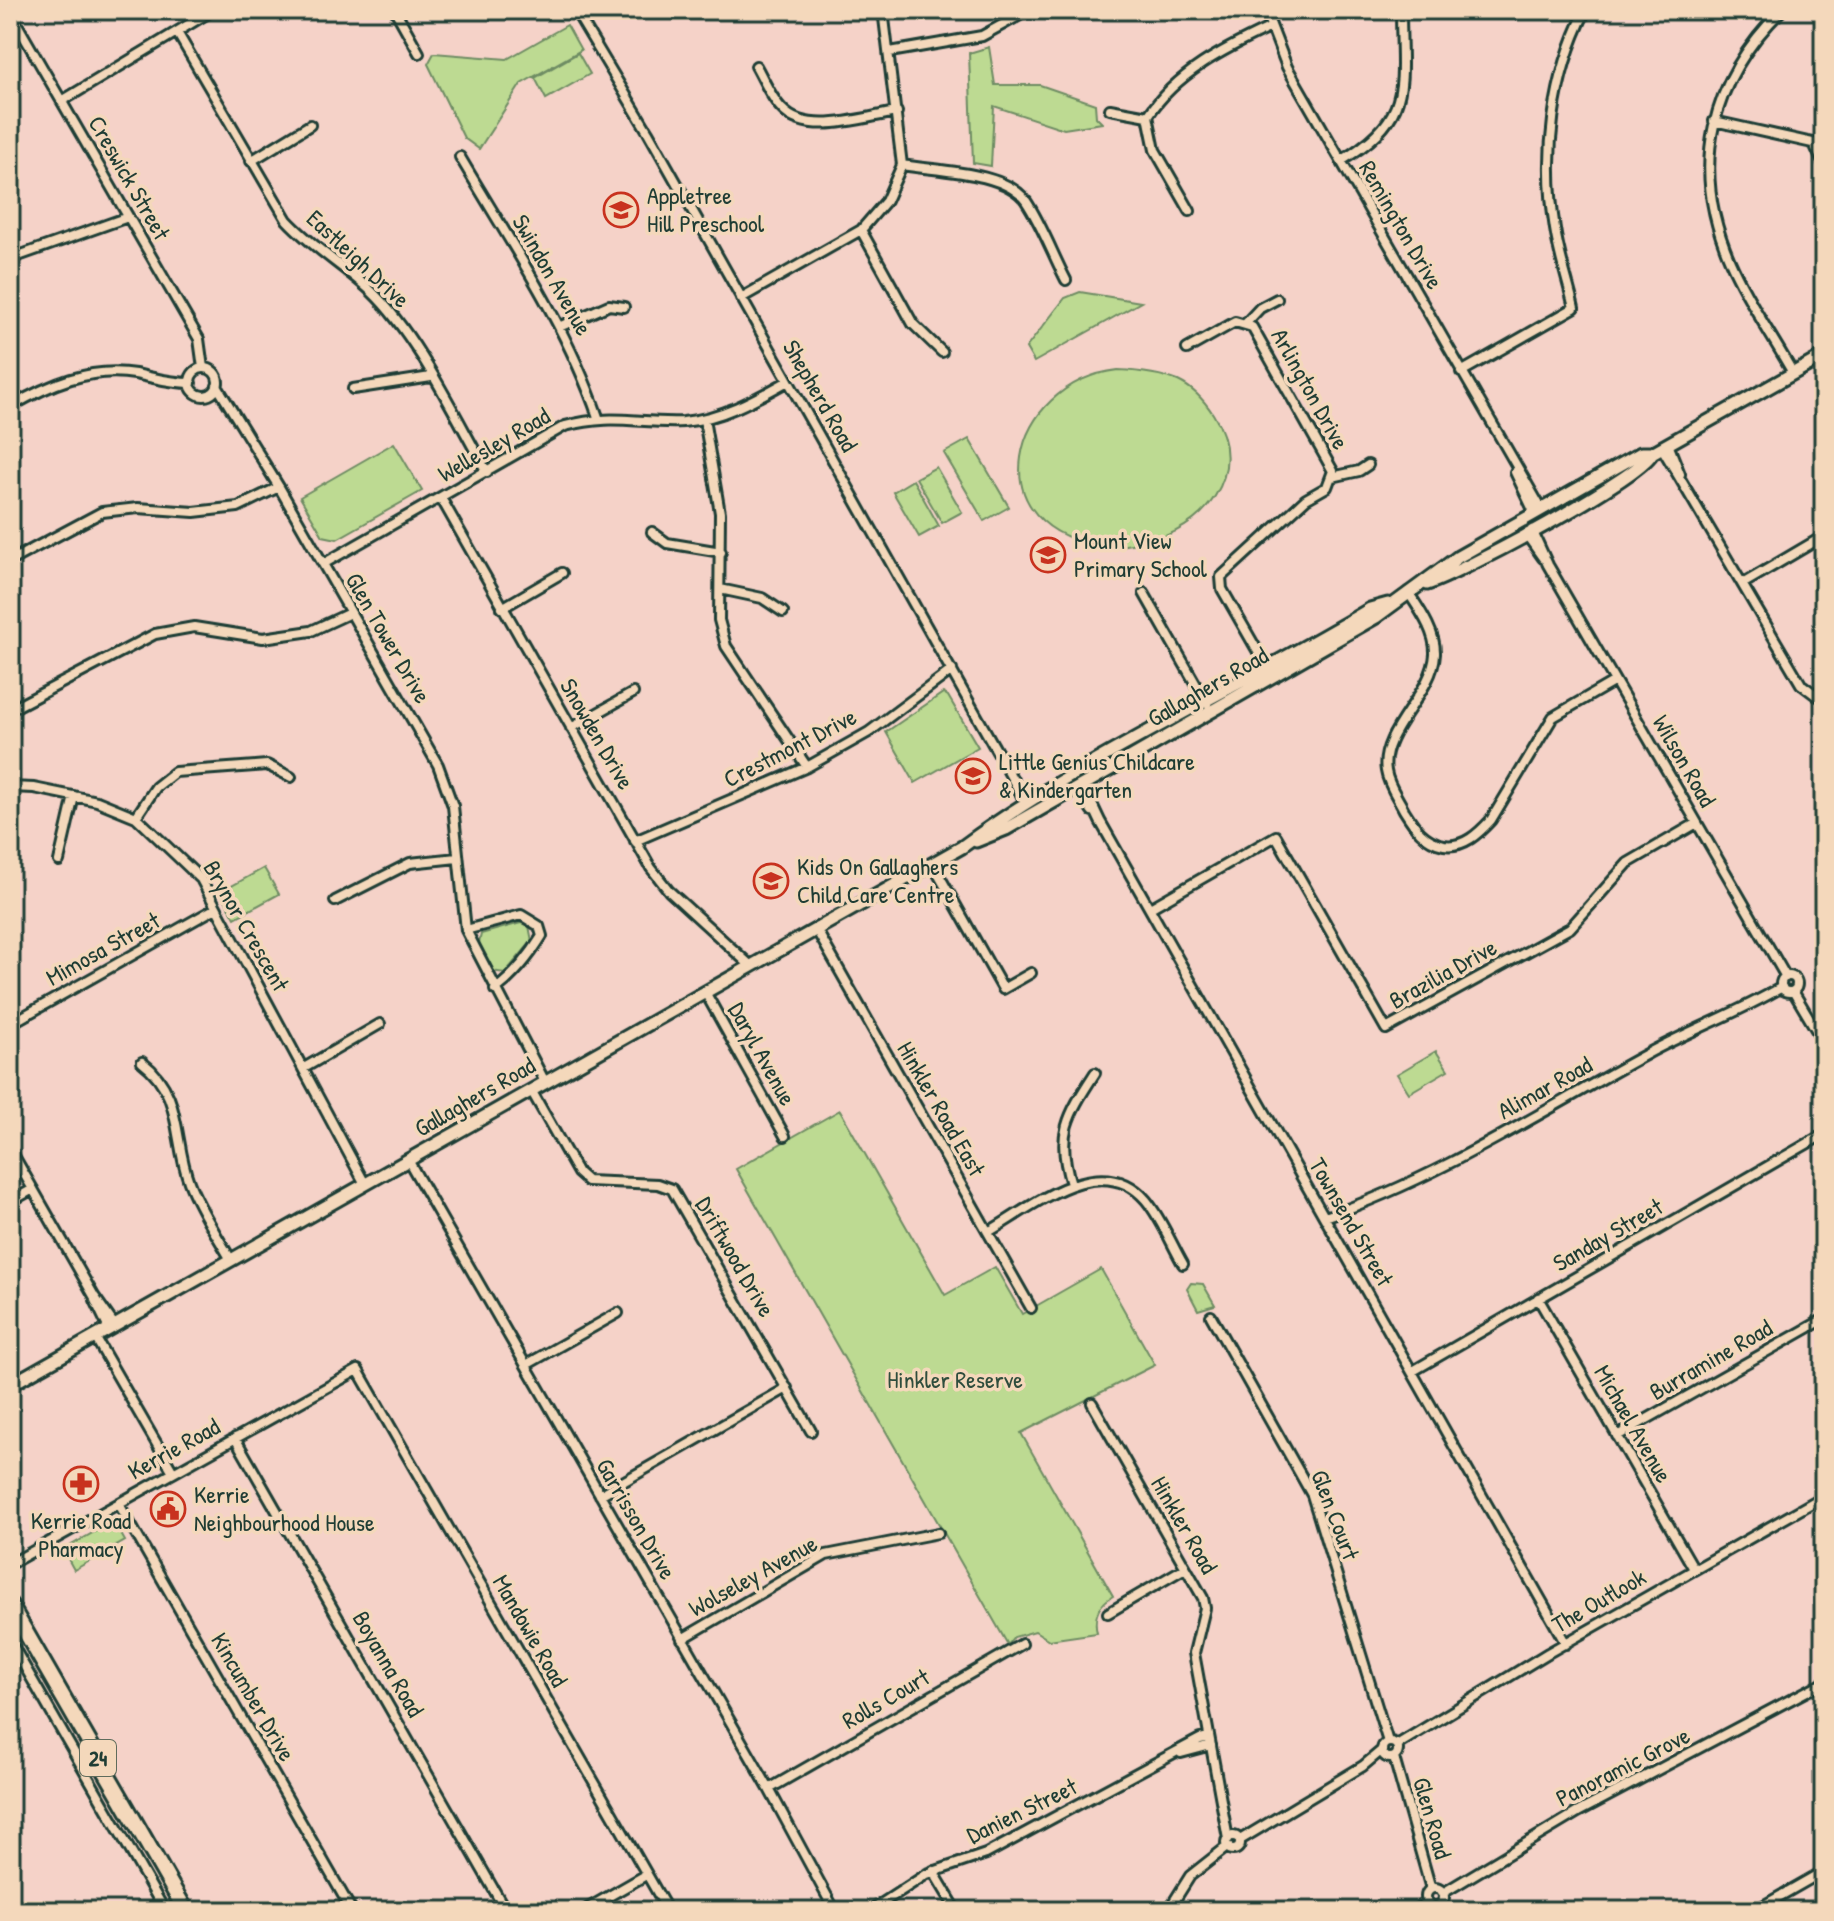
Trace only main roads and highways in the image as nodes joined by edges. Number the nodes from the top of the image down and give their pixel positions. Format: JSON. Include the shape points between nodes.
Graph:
{"nodes":[{"id":1,"x":10,"y":1605,"type":"edge"},
{"id":2,"x":186,"y":1911,"type":"edge"}],
"edges":[{"from":1,"to":2,"type":"main road","number":"24"}]}
